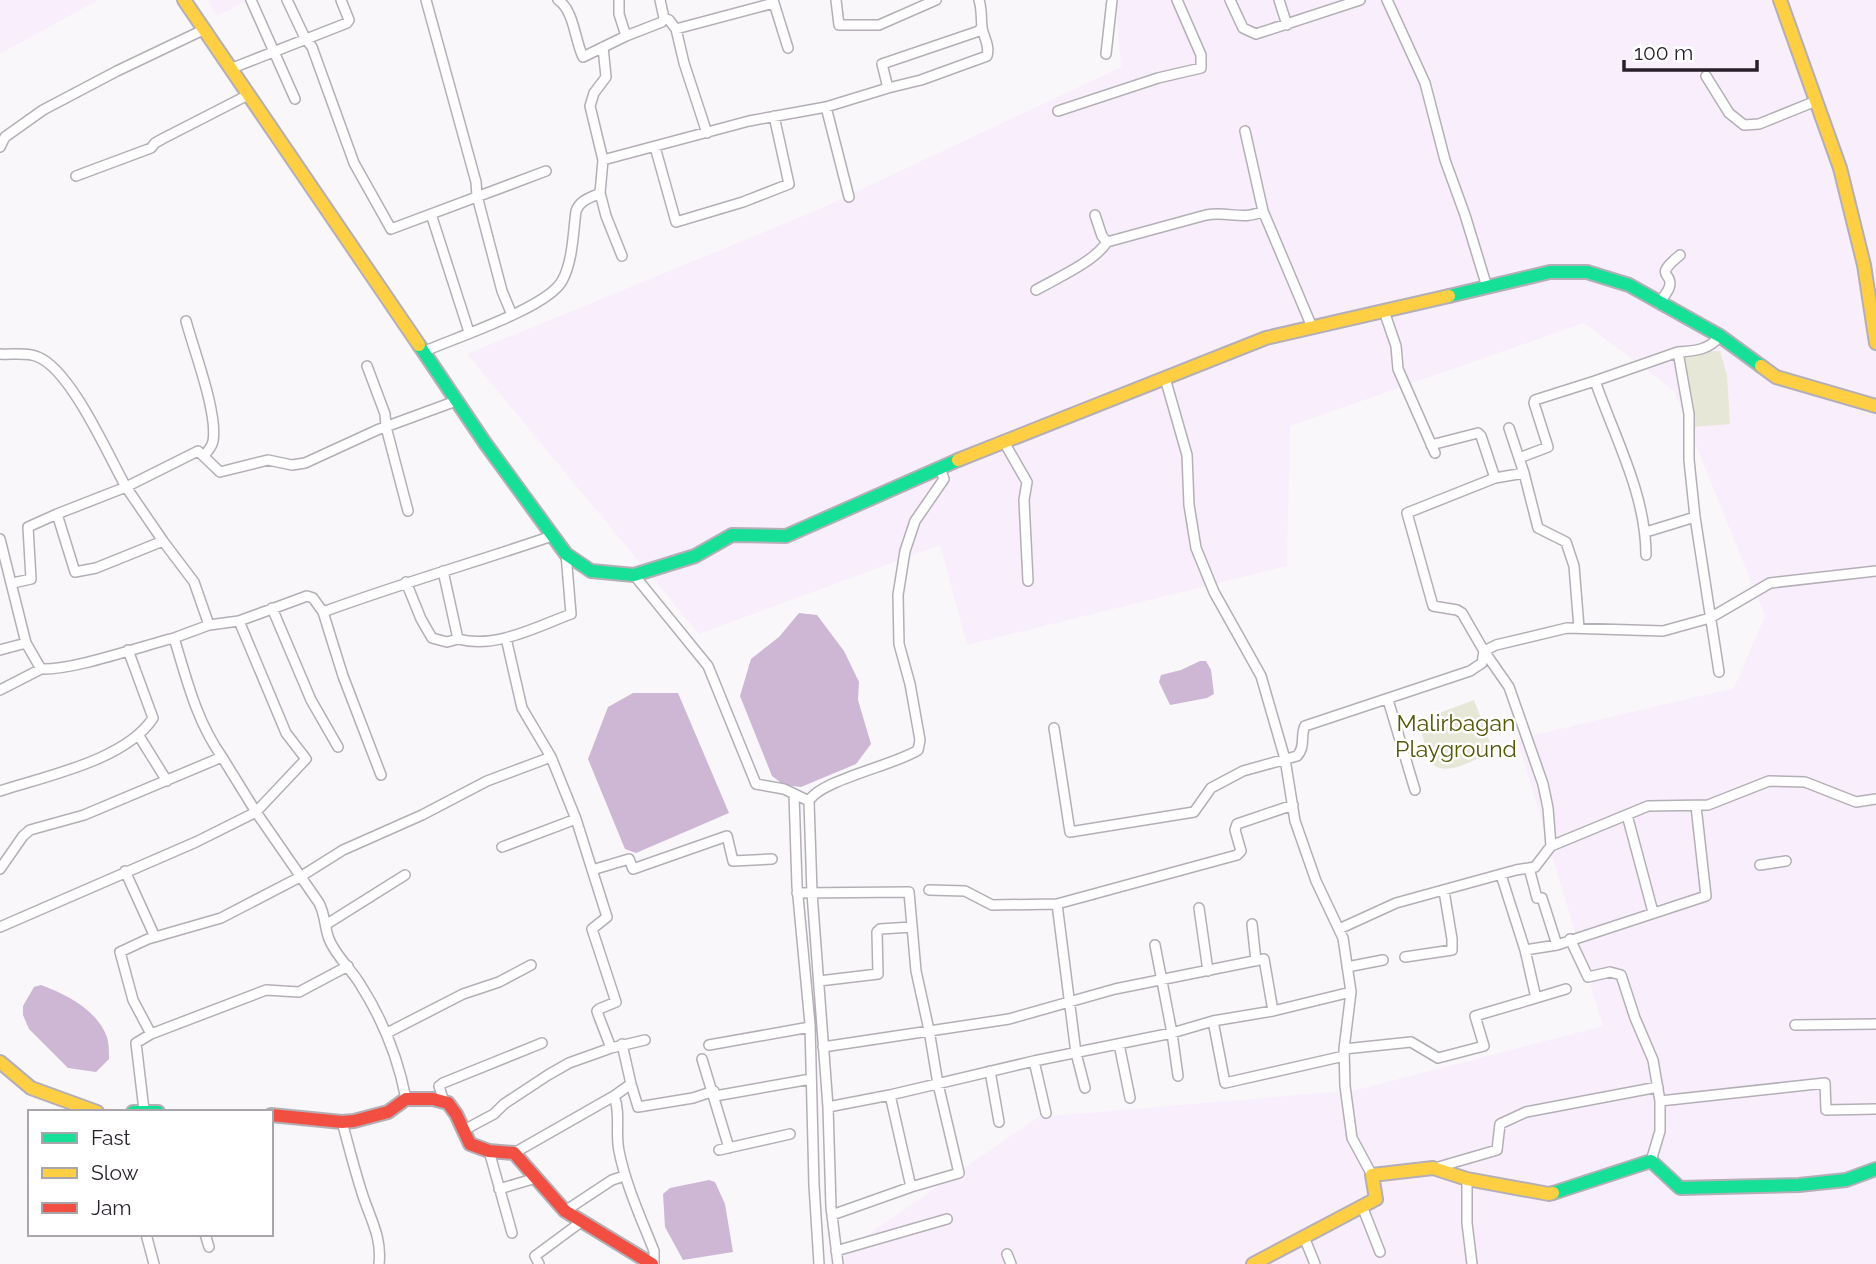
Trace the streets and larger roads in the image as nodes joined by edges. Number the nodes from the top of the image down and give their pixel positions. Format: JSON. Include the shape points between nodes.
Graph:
{"nodes":[{"id":1,"x":184,"y":0,"type":"edge"},
{"id":2,"x":251,"y":0,"type":"edge"},
{"id":3,"x":287,"y":0,"type":"edge"},
{"id":4,"x":341,"y":0,"type":"edge"},
{"id":5,"x":426,"y":0,"type":"edge"},
{"id":6,"x":558,"y":0,"type":"edge"},
{"id":7,"x":620,"y":0,"type":"edge"},
{"id":8,"x":660,"y":0,"type":"edge"},
{"id":9,"x":836,"y":0,"type":"edge"},
{"id":10,"x":936,"y":0,"type":"edge"},
{"id":11,"x":979,"y":0,"type":"edge"},
{"id":12,"x":1112,"y":0,"type":"edge"},
{"id":13,"x":1177,"y":0,"type":"edge"},
{"id":14,"x":1230,"y":0,"type":"edge"},
{"id":15,"x":1279,"y":0,"type":"edge"},
{"id":16,"x":1360,"y":0,"type":"edge"},
{"id":17,"x":1387,"y":0,"type":"edge"},
{"id":18,"x":1780,"y":0,"type":"edge"},
{"id":19,"x":774,"y":2,"type":"edge"},
{"id":20,"x":664,"y":18,"type":"junction"},
{"id":21,"x":1287,"y":25,"type":"junction"},
{"id":22,"x":982,"y":26,"type":"junction"},
{"id":23,"x":676,"y":29,"type":"junction"},
{"id":24,"x":203,"y":30,"type":"junction"},
{"id":25,"x":626,"y":36,"type":"junction"},
{"id":26,"x":305,"y":38,"type":"junction"},
{"id":27,"x":603,"y":47,"type":"junction"},
{"id":28,"x":788,"y":48,"type":"dead end"},
{"id":29,"x":275,"y":51,"type":"junction"},
{"id":30,"x":1106,"y":54,"type":"dead end"},
{"id":31,"x":230,"y":69,"type":"junction"},
{"id":32,"x":1706,"y":76,"type":"dead end"},
{"id":33,"x":888,"y":88,"type":"junction"},
{"id":34,"x":248,"y":95,"type":"junction"},
{"id":35,"x":295,"y":99,"type":"dead end"},
{"id":36,"x":1816,"y":101,"type":"junction"},
{"id":37,"x":827,"y":107,"type":"junction"},
{"id":38,"x":1058,"y":111,"type":"dead end"},
{"id":39,"x":774,"y":116,"type":"junction"},
{"id":40,"x":1245,"y":131,"type":"dead end"},
{"id":41,"x":707,"y":133,"type":"junction"},
{"id":42,"x":0,"y":147,"type":"edge"},
{"id":43,"x":654,"y":147,"type":"junction"},
{"id":44,"x":603,"y":160,"type":"junction"},
{"id":45,"x":546,"y":171,"type":"dead end"},
{"id":46,"x":76,"y":176,"type":"dead end"},
{"id":47,"x":600,"y":193,"type":"junction"},
{"id":48,"x":477,"y":196,"type":"junction"},
{"id":49,"x":849,"y":197,"type":"dead end"},
{"id":50,"x":1263,"y":211,"type":"junction"},
{"id":51,"x":431,"y":214,"type":"junction"},
{"id":52,"x":1095,"y":215,"type":"dead end"},
{"id":53,"x":1107,"y":242,"type":"junction"},
{"id":54,"x":1680,"y":255,"type":"dead end"},
{"id":55,"x":622,"y":256,"type":"dead end"},
{"id":56,"x":1487,"y":287,"type":"junction"},
{"id":57,"x":1036,"y":290,"type":"dead end"},
{"id":58,"x":1659,"y":303,"type":"junction"},
{"id":59,"x":1384,"y":311,"type":"junction"},
{"id":60,"x":512,"y":314,"type":"junction"},
{"id":61,"x":186,"y":321,"type":"dead end"},
{"id":62,"x":1312,"y":327,"type":"junction"},
{"id":63,"x":469,"y":332,"type":"junction"},
{"id":64,"x":1720,"y":336,"type":"junction"},
{"id":65,"x":1876,"y":344,"type":"edge"},
{"id":66,"x":423,"y":352,"type":"junction"},
{"id":67,"x":1678,"y":352,"type":"junction"},
{"id":68,"x":0,"y":354,"type":"edge"},
{"id":69,"x":367,"y":366,"type":"dead end"},
{"id":70,"x":1165,"y":378,"type":"junction"},
{"id":71,"x":1595,"y":381,"type":"junction"},
{"id":72,"x":456,"y":401,"type":"junction"},
{"id":73,"x":1876,"y":406,"type":"edge"},
{"id":74,"x":386,"y":427,"type":"junction"},
{"id":75,"x":1509,"y":428,"type":"dead end"},
{"id":76,"x":1004,"y":442,"type":"junction"},
{"id":77,"x":205,"y":455,"type":"junction"},
{"id":78,"x":1519,"y":458,"type":"junction"},
{"id":79,"x":940,"y":468,"type":"junction"},
{"id":80,"x":1524,"y":472,"type":"junction"},
{"id":81,"x":1495,"y":478,"type":"junction"},
{"id":82,"x":126,"y":486,"type":"junction"},
{"id":83,"x":408,"y":511,"type":"dead end"},
{"id":84,"x":57,"y":514,"type":"junction"},
{"id":85,"x":1695,"y":517,"type":"junction"},
{"id":86,"x":1646,"y":532,"type":"junction"},
{"id":87,"x":552,"y":536,"type":"junction"},
{"id":88,"x":0,"y":539,"type":"edge"},
{"id":89,"x":163,"y":541,"type":"junction"},
{"id":90,"x":566,"y":554,"type":"junction"},
{"id":91,"x":1646,"y":555,"type":"dead end"},
{"id":92,"x":443,"y":570,"type":"junction"},
{"id":93,"x":1876,"y":571,"type":"edge"},
{"id":94,"x":634,"y":575,"type":"junction"},
{"id":95,"x":1028,"y":581,"type":"dead end"},
{"id":96,"x":406,"y":582,"type":"junction"},
{"id":97,"x":13,"y":583,"type":"junction"},
{"id":98,"x":272,"y":608,"type":"junction"},
{"id":99,"x":323,"y":612,"type":"junction"},
{"id":100,"x":1710,"y":618,"type":"junction"},
{"id":101,"x":239,"y":621,"type":"junction"},
{"id":102,"x":209,"y":625,"type":"junction"},
{"id":103,"x":1579,"y":628,"type":"junction"},
{"id":104,"x":174,"y":638,"type":"junction"},
{"id":105,"x":506,"y":638,"type":"junction"},
{"id":106,"x":458,"y":639,"type":"junction"},
{"id":107,"x":26,"y":643,"type":"junction"},
{"id":108,"x":0,"y":650,"type":"edge"},
{"id":109,"x":128,"y":650,"type":"junction"},
{"id":110,"x":1484,"y":650,"type":"junction"},
{"id":111,"x":41,"y":670,"type":"junction"},
{"id":112,"x":1719,"y":672,"type":"dead end"},
{"id":113,"x":0,"y":690,"type":"edge"},
{"id":114,"x":1388,"y":700,"type":"junction"},
{"id":115,"x":1054,"y":728,"type":"dead end"},
{"id":116,"x":139,"y":736,"type":"junction"},
{"id":117,"x":338,"y":747,"type":"dead end"},
{"id":118,"x":222,"y":757,"type":"junction"},
{"id":119,"x":551,"y":757,"type":"junction"},
{"id":120,"x":1285,"y":759,"type":"junction"},
{"id":121,"x":381,"y":775,"type":"dead end"},
{"id":122,"x":167,"y":781,"type":"junction"},
{"id":123,"x":1415,"y":790,"type":"dead end"},
{"id":124,"x":0,"y":791,"type":"edge"},
{"id":125,"x":794,"y":794,"type":"junction"},
{"id":126,"x":1876,"y":799,"type":"edge"},
{"id":127,"x":809,"y":801,"type":"junction"},
{"id":128,"x":1293,"y":804,"type":"junction"},
{"id":129,"x":1696,"y":806,"type":"junction"},
{"id":130,"x":256,"y":812,"type":"junction"},
{"id":131,"x":1627,"y":815,"type":"junction"},
{"id":132,"x":576,"y":819,"type":"junction"},
{"id":133,"x":1552,"y":846,"type":"junction"},
{"id":134,"x":502,"y":848,"type":"dead end"},
{"id":135,"x":772,"y":859,"type":"dead end"},
{"id":136,"x":1786,"y":861,"type":"dead end"},
{"id":137,"x":1760,"y":865,"type":"dead end"},
{"id":138,"x":1529,"y":868,"type":"junction"},
{"id":139,"x":0,"y":869,"type":"edge"},
{"id":140,"x":592,"y":870,"type":"junction"},
{"id":141,"x":125,"y":872,"type":"junction"},
{"id":142,"x":405,"y":875,"type":"dead end"},
{"id":143,"x":1501,"y":875,"type":"junction"},
{"id":144,"x":300,"y":877,"type":"junction"},
{"id":145,"x":929,"y":890,"type":"dead end"},
{"id":146,"x":1444,"y":891,"type":"junction"},
{"id":147,"x":797,"y":893,"type":"junction"},
{"id":148,"x":811,"y":893,"type":"junction"},
{"id":149,"x":1057,"y":904,"type":"junction"},
{"id":150,"x":1199,"y":908,"type":"dead end"},
{"id":151,"x":1653,"y":912,"type":"junction"},
{"id":152,"x":327,"y":924,"type":"junction"},
{"id":153,"x":1252,"y":924,"type":"dead end"},
{"id":154,"x":0,"y":927,"type":"edge"},
{"id":155,"x":912,"y":927,"type":"junction"},
{"id":156,"x":1339,"y":929,"type":"junction"},
{"id":157,"x":155,"y":937,"type":"junction"},
{"id":158,"x":1570,"y":939,"type":"junction"},
{"id":159,"x":1155,"y":945,"type":"dead end"},
{"id":160,"x":1557,"y":945,"type":"junction"},
{"id":161,"x":1525,"y":950,"type":"junction"},
{"id":162,"x":1405,"y":957,"type":"dead end"},
{"id":163,"x":1383,"y":960,"type":"dead end"},
{"id":164,"x":1256,"y":961,"type":"junction"},
{"id":165,"x":531,"y":965,"type":"dead end"},
{"id":166,"x":348,"y":966,"type":"junction"},
{"id":167,"x":1346,"y":967,"type":"junction"},
{"id":168,"x":1208,"y":971,"type":"junction"},
{"id":169,"x":819,"y":981,"type":"junction"},
{"id":170,"x":1163,"y":981,"type":"junction"},
{"id":171,"x":1566,"y":989,"type":"dead end"},
{"id":172,"x":1351,"y":992,"type":"junction"},
{"id":173,"x":1536,"y":998,"type":"junction"},
{"id":174,"x":1068,"y":1003,"type":"junction"},
{"id":175,"x":1273,"y":1011,"type":"junction"},
{"id":176,"x":1213,"y":1021,"type":"junction"},
{"id":177,"x":1876,"y":1024,"type":"edge"},
{"id":178,"x":1795,"y":1025,"type":"dead end"},
{"id":179,"x":810,"y":1027,"type":"junction"},
{"id":180,"x":929,"y":1030,"type":"junction"},
{"id":181,"x":387,"y":1033,"type":"junction"},
{"id":182,"x":1172,"y":1033,"type":"junction"},
{"id":183,"x":151,"y":1034,"type":"junction"},
{"id":184,"x":645,"y":1040,"type":"dead end"},
{"id":185,"x":542,"y":1043,"type":"dead end"},
{"id":186,"x":622,"y":1044,"type":"junction"},
{"id":187,"x":1119,"y":1044,"type":"junction"},
{"id":188,"x":709,"y":1045,"type":"dead end"},
{"id":189,"x":823,"y":1047,"type":"junction"},
{"id":190,"x":611,"y":1048,"type":"junction"},
{"id":191,"x":1344,"y":1052,"type":"junction"},
{"id":192,"x":1076,"y":1053,"type":"junction"},
{"id":193,"x":702,"y":1059,"type":"dead end"},
{"id":194,"x":1034,"y":1061,"type":"junction"},
{"id":195,"x":0,"y":1062,"type":"edge"},
{"id":196,"x":990,"y":1071,"type":"junction"},
{"id":197,"x":1178,"y":1076,"type":"dead end"},
{"id":198,"x":811,"y":1079,"type":"junction"},
{"id":199,"x":631,"y":1084,"type":"junction"},
{"id":200,"x":938,"y":1084,"type":"junction"},
{"id":201,"x":1658,"y":1087,"type":"junction"},
{"id":202,"x":1085,"y":1088,"type":"dead end"},
{"id":203,"x":714,"y":1093,"type":"junction"},
{"id":204,"x":890,"y":1095,"type":"junction"},
{"id":205,"x":614,"y":1096,"type":"junction"},
{"id":206,"x":1130,"y":1098,"type":"dead end"},
{"id":207,"x":406,"y":1099,"type":"junction"},
{"id":208,"x":1660,"y":1101,"type":"junction"},
{"id":209,"x":444,"y":1102,"type":"junction"},
{"id":210,"x":828,"y":1107,"type":"junction"},
{"id":211,"x":1876,"y":1109,"type":"edge"},
{"id":212,"x":92,"y":1110,"type":"edge"},
{"id":213,"x":145,"y":1110,"type":"edge"},
{"id":214,"x":1046,"y":1113,"type":"dead end"},
{"id":215,"x":273,"y":1115,"type":"edge"},
{"id":216,"x":342,"y":1122,"type":"junction"},
{"id":217,"x":999,"y":1122,"type":"dead end"},
{"id":218,"x":464,"y":1130,"type":"junction"},
{"id":219,"x":790,"y":1134,"type":"dead end"},
{"id":220,"x":489,"y":1151,"type":"junction"},
{"id":221,"x":514,"y":1153,"type":"junction"},
{"id":222,"x":1651,"y":1161,"type":"junction"},
{"id":223,"x":1433,"y":1168,"type":"junction"},
{"id":224,"x":1876,"y":1169,"type":"edge"},
{"id":225,"x":1372,"y":1175,"type":"junction"},
{"id":226,"x":624,"y":1176,"type":"junction"},
{"id":227,"x":536,"y":1178,"type":"junction"},
{"id":228,"x":1467,"y":1179,"type":"junction"},
{"id":229,"x":911,"y":1187,"type":"junction"},
{"id":230,"x":499,"y":1189,"type":"junction"},
{"id":231,"x":1362,"y":1206,"type":"junction"},
{"id":232,"x":565,"y":1211,"type":"junction"},
{"id":233,"x":832,"y":1215,"type":"junction"},
{"id":234,"x":947,"y":1219,"type":"dead end"},
{"id":235,"x":581,"y":1222,"type":"junction"},
{"id":236,"x":512,"y":1233,"type":"dead end"},
{"id":237,"x":147,"y":1236,"type":"edge"},
{"id":238,"x":206,"y":1236,"type":"edge"},
{"id":239,"x":1304,"y":1237,"type":"junction"},
{"id":240,"x":209,"y":1247,"type":"dead end"},
{"id":241,"x":836,"y":1251,"type":"junction"},
{"id":242,"x":1381,"y":1252,"type":"dead end"},
{"id":243,"x":154,"y":1264,"type":"edge"},
{"id":244,"x":379,"y":1264,"type":"edge"},
{"id":245,"x":538,"y":1264,"type":"edge"},
{"id":246,"x":653,"y":1264,"type":"edge"},
{"id":247,"x":819,"y":1264,"type":"edge"},
{"id":248,"x":838,"y":1264,"type":"edge"},
{"id":249,"x":1253,"y":1264,"type":"edge"},
{"id":250,"x":1315,"y":1264,"type":"edge"},
{"id":251,"x":1472,"y":1264,"type":"edge"}],
"edges":[{"from":1,"to":24,"type":"street"},
{"from":2,"to":29,"type":"street"},
{"from":3,"to":26,"type":"street"},
{"from":4,"to":26,"type":"street","via":[[347,23]]},
{"from":5,"to":48,"type":"street"},
{"from":6,"to":27,"type":"street","via":[[568,11],[583,57]]},
{"from":7,"to":25,"type":"street"},
{"from":8,"to":20,"type":"street"},
{"from":9,"to":10,"type":"street","via":[[839,25],[863,26]]},
{"from":11,"to":22,"type":"street"},
{"from":12,"to":30,"type":"street"},
{"from":13,"to":38,"type":"street","via":[[1201,55],[1201,68]]},
{"from":14,"to":21,"type":"street","via":[[1244,28],[1256,34]]},
{"from":15,"to":21,"type":"street"},
{"from":16,"to":21,"type":"street"},
{"from":17,"to":56,"type":"street","via":[[1425,83],[1444,160]]},
{"from":18,"to":36,"type":"street"},
{"from":19,"to":23,"type":"street"},
{"from":19,"to":28,"type":"street"},
{"from":20,"to":23,"type":"street"},
{"from":20,"to":25,"type":"street"},
{"from":22,"to":33,"type":"street","via":[[979,31],[882,64]]},
{"from":22,"to":33,"type":"street","via":[[987,56]]},
{"from":23,"to":41,"type":"street"},
{"from":24,"to":31,"type":"street"},
{"from":24,"to":42,"type":"street","via":[[43,110],[5,137]]},
{"from":25,"to":27,"type":"street"},
{"from":26,"to":29,"type":"street"},
{"from":26,"to":51,"type":"street","via":[[355,163],[391,229]]},
{"from":27,"to":44,"type":"street","via":[[606,77],[590,106]]},
{"from":29,"to":31,"type":"street"},
{"from":29,"to":35,"type":"street"},
{"from":31,"to":34,"type":"street"},
{"from":32,"to":36,"type":"street","via":[[1730,113],[1744,125],[1759,124]]},
{"from":33,"to":37,"type":"street"},
{"from":34,"to":46,"type":"street","via":[[151,148]]},
{"from":34,"to":66,"type":"street"},
{"from":36,"to":65,"type":"street","via":[[1840,167],[1864,265]]},
{"from":37,"to":39,"type":"street"},
{"from":37,"to":49,"type":"street"},
{"from":39,"to":41,"type":"street"},
{"from":39,"to":43,"type":"street","via":[[789,184],[676,222]]},
{"from":40,"to":50,"type":"street"},
{"from":41,"to":43,"type":"street"},
{"from":43,"to":44,"type":"street"},
{"from":44,"to":47,"type":"street"},
{"from":45,"to":48,"type":"street"},
{"from":47,"to":55,"type":"street"},
{"from":47,"to":60,"type":"street","via":[[578,204],[568,265],[557,289]]},
{"from":48,"to":51,"type":"street"},
{"from":48,"to":60,"type":"street"},
{"from":50,"to":53,"type":"street","via":[[1250,218],[1222,212],[1206,215]]},
{"from":50,"to":62,"type":"street"},
{"from":51,"to":63,"type":"street"},
{"from":52,"to":53,"type":"street"},
{"from":53,"to":57,"type":"street","via":[[1074,269]]},
{"from":54,"to":58,"type":"street","via":[[1666,267],[1669,289]]},
{"from":56,"to":58,"type":"street","via":[[1550,272],[1587,272],[1629,285]]},
{"from":56,"to":59,"type":"street"},
{"from":58,"to":64,"type":"street"},
{"from":59,"to":62,"type":"street"},
{"from":59,"to":81,"type":"street","via":[[1398,369],[1433,449],[1478,433]]},
{"from":60,"to":63,"type":"street"},
{"from":61,"to":77,"type":"street","via":[[214,435]]},
{"from":62,"to":70,"type":"street","via":[[1266,338]]},
{"from":63,"to":66,"type":"street"},
{"from":64,"to":67,"type":"street","via":[[1701,350]]},
{"from":64,"to":73,"type":"street","via":[[1776,377]]},
{"from":66,"to":72,"type":"street"},
{"from":67,"to":71,"type":"street"},
{"from":67,"to":85,"type":"street","via":[[1689,414]]},
{"from":68,"to":82,"type":"street","via":[[38,356],[60,375],[91,419]]},
{"from":69,"to":74,"type":"street","via":[[386,414]]},
{"from":70,"to":76,"type":"street"},
{"from":70,"to":120,"type":"street","via":[[1187,455],[1196,548],[1214,592],[1261,676]]},
{"from":71,"to":78,"type":"street","via":[[1535,400],[1548,447]]},
{"from":71,"to":86,"type":"street","via":[[1639,498]]},
{"from":72,"to":74,"type":"street"},
{"from":72,"to":87,"type":"street"},
{"from":74,"to":77,"type":"street","via":[[292,465],[268,460],[219,472]]},
{"from":74,"to":83,"type":"street"},
{"from":75,"to":78,"type":"street"},
{"from":76,"to":79,"type":"street"},
{"from":76,"to":95,"type":"street","via":[[1027,482]]},
{"from":77,"to":82,"type":"street","via":[[198,451]]},
{"from":78,"to":80,"type":"street"},
{"from":79,"to":94,"type":"street","via":[[786,536],[732,535],[695,556]]},
{"from":79,"to":127,"type":"street","via":[[944,479],[915,521],[898,595],[899,644],[910,684],[918,750],[824,790]]},
{"from":80,"to":81,"type":"street"},
{"from":80,"to":103,"type":"street","via":[[1538,528],[1566,542],[1574,566]]},
{"from":81,"to":110,"type":"street","via":[[1407,513],[1433,606],[1462,613]]},
{"from":82,"to":84,"type":"street"},
{"from":82,"to":89,"type":"street"},
{"from":84,"to":89,"type":"street","via":[[75,572]]},
{"from":84,"to":97,"type":"street","via":[[28,527],[31,579]]},
{"from":85,"to":86,"type":"street"},
{"from":85,"to":100,"type":"street"},
{"from":86,"to":91,"type":"street"},
{"from":87,"to":90,"type":"street"},
{"from":87,"to":92,"type":"street"},
{"from":88,"to":97,"type":"street"},
{"from":89,"to":102,"type":"street","via":[[194,582]]},
{"from":90,"to":94,"type":"street","via":[[592,571]]},
{"from":90,"to":105,"type":"street","via":[[571,614]]},
{"from":92,"to":96,"type":"street"},
{"from":92,"to":106,"type":"street"},
{"from":93,"to":100,"type":"street","via":[[1770,583]]},
{"from":94,"to":125,"type":"street","via":[[708,666],[756,784]]},
{"from":96,"to":99,"type":"street"},
{"from":96,"to":106,"type":"street","via":[[432,638]]},
{"from":97,"to":107,"type":"street"},
{"from":98,"to":99,"type":"street","via":[[307,596]]},
{"from":98,"to":101,"type":"street"},
{"from":98,"to":117,"type":"street","via":[[311,700]]},
{"from":99,"to":121,"type":"street"},
{"from":100,"to":103,"type":"street","via":[[1663,631]]},
{"from":100,"to":112,"type":"street"},
{"from":101,"to":102,"type":"street"},
{"from":101,"to":130,"type":"street","via":[[286,733],[306,760]]},
{"from":102,"to":104,"type":"street"},
{"from":103,"to":110,"type":"street"},
{"from":104,"to":109,"type":"street"},
{"from":104,"to":118,"type":"street","via":[[184,679]]},
{"from":105,"to":106,"type":"street"},
{"from":105,"to":119,"type":"street","via":[[522,708]]},
{"from":107,"to":108,"type":"street"},
{"from":107,"to":111,"type":"street"},
{"from":109,"to":111,"type":"street"},
{"from":109,"to":116,"type":"street","via":[[153,718]]},
{"from":110,"to":114,"type":"street","via":[[1482,663],[1470,671]]},
{"from":110,"to":133,"type":"street","via":[[1509,687],[1538,765]]},
{"from":111,"to":113,"type":"street"},
{"from":114,"to":120,"type":"street","via":[[1305,726],[1301,752]]},
{"from":114,"to":123,"type":"street"},
{"from":115,"to":120,"type":"street","via":[[1070,832],[1194,812],[1211,788],[1243,771]]},
{"from":116,"to":122,"type":"street"},
{"from":116,"to":124,"type":"street","via":[[94,760]]},
{"from":118,"to":122,"type":"street"},
{"from":118,"to":130,"type":"street"},
{"from":119,"to":132,"type":"street"},
{"from":119,"to":144,"type":"street","via":[[487,781],[343,850]]},
{"from":120,"to":128,"type":"street"},
{"from":122,"to":139,"type":"street","via":[[84,816],[30,830]]},
{"from":125,"to":127,"type":"street"},
{"from":125,"to":147,"type":"street"},
{"from":126,"to":129,"type":"street","via":[[1856,802],[1805,782],[1769,781]]},
{"from":127,"to":148,"type":"street"},
{"from":128,"to":149,"type":"street","via":[[1237,824],[1241,851],[1237,855]]},
{"from":128,"to":156,"type":"street","via":[[1316,881]]},
{"from":129,"to":131,"type":"street","via":[[1648,806]]},
{"from":129,"to":151,"type":"street","via":[[1706,896]]},
{"from":130,"to":141,"type":"street"},
{"from":130,"to":144,"type":"street"},
{"from":131,"to":133,"type":"street"},
{"from":131,"to":151,"type":"street"},
{"from":132,"to":134,"type":"street"},
{"from":132,"to":140,"type":"street"},
{"from":133,"to":138,"type":"street"},
{"from":135,"to":140,"type":"street","via":[[733,860],[727,836],[633,869],[629,859]]},
{"from":136,"to":137,"type":"street"},
{"from":138,"to":143,"type":"street"},
{"from":138,"to":160,"type":"street"},
{"from":140,"to":190,"type":"street","via":[[607,917],[592,929],[616,1002],[597,1012]]},
{"from":141,"to":154,"type":"street"},
{"from":141,"to":157,"type":"street"},
{"from":142,"to":152,"type":"street"},
{"from":143,"to":146,"type":"street"},
{"from":143,"to":161,"type":"street"},
{"from":144,"to":152,"type":"street","via":[[319,903]]},
{"from":144,"to":157,"type":"street","via":[[221,918]]},
{"from":145,"to":149,"type":"street","via":[[965,891],[992,905]]},
{"from":146,"to":156,"type":"street","via":[[1396,903]]},
{"from":146,"to":162,"type":"street","via":[[1452,950]]},
{"from":147,"to":148,"type":"street"},
{"from":147,"to":179,"type":"street"},
{"from":148,"to":155,"type":"street","via":[[909,892]]},
{"from":148,"to":169,"type":"street"},
{"from":149,"to":174,"type":"street"},
{"from":150,"to":168,"type":"street"},
{"from":151,"to":158,"type":"street"},
{"from":152,"to":166,"type":"street","via":[[329,940]]},
{"from":153,"to":164,"type":"street"},
{"from":155,"to":169,"type":"street","via":[[877,932],[878,974]]},
{"from":155,"to":180,"type":"street"},
{"from":156,"to":167,"type":"street"},
{"from":157,"to":183,"type":"street","via":[[120,953],[133,1000]]},
{"from":158,"to":160,"type":"street"},
{"from":158,"to":201,"type":"street","via":[[1588,977],[1610,972],[1621,975],[1653,1060]]},
{"from":159,"to":170,"type":"street"},
{"from":160,"to":161,"type":"street"},
{"from":161,"to":173,"type":"street"},
{"from":163,"to":167,"type":"street"},
{"from":164,"to":168,"type":"street"},
{"from":164,"to":175,"type":"street","via":[[1264,959]]},
{"from":165,"to":181,"type":"street"},
{"from":166,"to":181,"type":"street"},
{"from":166,"to":183,"type":"street","via":[[299,992],[266,990]]},
{"from":167,"to":172,"type":"street"},
{"from":168,"to":170,"type":"street"},
{"from":169,"to":189,"type":"street"},
{"from":170,"to":174,"type":"street"},
{"from":170,"to":182,"type":"street"},
{"from":171,"to":173,"type":"street"},
{"from":172,"to":175,"type":"street"},
{"from":172,"to":191,"type":"street"},
{"from":173,"to":191,"type":"street","via":[[1475,1016],[1484,1046],[1438,1058],[1411,1042]]},
{"from":174,"to":180,"type":"street","via":[[1009,1019]]},
{"from":174,"to":192,"type":"street"},
{"from":175,"to":176,"type":"street"},
{"from":176,"to":182,"type":"street"},
{"from":176,"to":191,"type":"street","via":[[1225,1083]]},
{"from":177,"to":178,"type":"street"},
{"from":179,"to":188,"type":"street"},
{"from":179,"to":198,"type":"street"},
{"from":180,"to":189,"type":"street"},
{"from":180,"to":200,"type":"street"},
{"from":181,"to":207,"type":"street"},
{"from":182,"to":187,"type":"street"},
{"from":182,"to":197,"type":"street"},
{"from":183,"to":213,"type":"street","via":[[136,1043]]},
{"from":184,"to":186,"type":"street"},
{"from":185,"to":209,"type":"street","via":[[443,1083],[439,1091]]},
{"from":186,"to":190,"type":"street"},
{"from":186,"to":199,"type":"street"},
{"from":187,"to":192,"type":"street"},
{"from":187,"to":206,"type":"street"},
{"from":189,"to":210,"type":"street"},
{"from":190,"to":218,"type":"street","via":[[569,1063]]},
{"from":191,"to":225,"type":"street","via":[[1352,1138]]},
{"from":192,"to":194,"type":"street"},
{"from":192,"to":202,"type":"street"},
{"from":193,"to":203,"type":"street"},
{"from":194,"to":196,"type":"street"},
{"from":194,"to":214,"type":"street"},
{"from":195,"to":212,"type":"street","via":[[31,1088]]},
{"from":196,"to":200,"type":"street"},
{"from":196,"to":217,"type":"street"},
{"from":198,"to":203,"type":"street"},
{"from":198,"to":247,"type":"street"},
{"from":199,"to":203,"type":"street","via":[[638,1107]]},
{"from":199,"to":205,"type":"street"},
{"from":200,"to":204,"type":"street"},
{"from":200,"to":229,"type":"street","via":[[959,1172]]},
{"from":201,"to":208,"type":"street"},
{"from":201,"to":223,"type":"street","via":[[1527,1112],[1500,1124],[1497,1150]]},
{"from":203,"to":219,"type":"street","via":[[724,1149]]},
{"from":204,"to":210,"type":"street"},
{"from":204,"to":229,"type":"street"},
{"from":205,"to":221,"type":"street"},
{"from":205,"to":226,"type":"street"},
{"from":207,"to":209,"type":"street"},
{"from":207,"to":216,"type":"street","via":[[388,1112]]},
{"from":208,"to":211,"type":"street","via":[[1825,1083],[1826,1110]]},
{"from":208,"to":222,"type":"street","via":[[1660,1131]]},
{"from":209,"to":218,"type":"street"},
{"from":210,"to":233,"type":"street"},
{"from":215,"to":216,"type":"street"},
{"from":216,"to":244,"type":"street","via":[[377,1231]]},
{"from":218,"to":220,"type":"street","via":[[470,1144]]},
{"from":220,"to":221,"type":"street"},
{"from":220,"to":230,"type":"street"},
{"from":221,"to":227,"type":"street"},
{"from":222,"to":224,"type":"street","via":[[1680,1188],[1799,1185],[1846,1180]]},
{"from":222,"to":228,"type":"street","via":[[1549,1194]]},
{"from":223,"to":225,"type":"street"},
{"from":223,"to":228,"type":"street"},
{"from":225,"to":231,"type":"street","via":[[1376,1199]]},
{"from":226,"to":232,"type":"street"},
{"from":226,"to":246,"type":"street","via":[[654,1251]]},
{"from":227,"to":230,"type":"street"},
{"from":227,"to":232,"type":"street"},
{"from":228,"to":251,"type":"street"},
{"from":229,"to":233,"type":"street"},
{"from":230,"to":236,"type":"street"},
{"from":231,"to":239,"type":"street"},
{"from":231,"to":242,"type":"street"},
{"from":232,"to":235,"type":"street"},
{"from":233,"to":241,"type":"street"},
{"from":234,"to":241,"type":"street"},
{"from":235,"to":245,"type":"street","via":[[536,1256]]},
{"from":235,"to":246,"type":"street"},
{"from":237,"to":243,"type":"street"},
{"from":238,"to":240,"type":"street"},
{"from":239,"to":249,"type":"street"},
{"from":239,"to":250,"type":"street"},
{"from":241,"to":248,"type":"street"}]}
